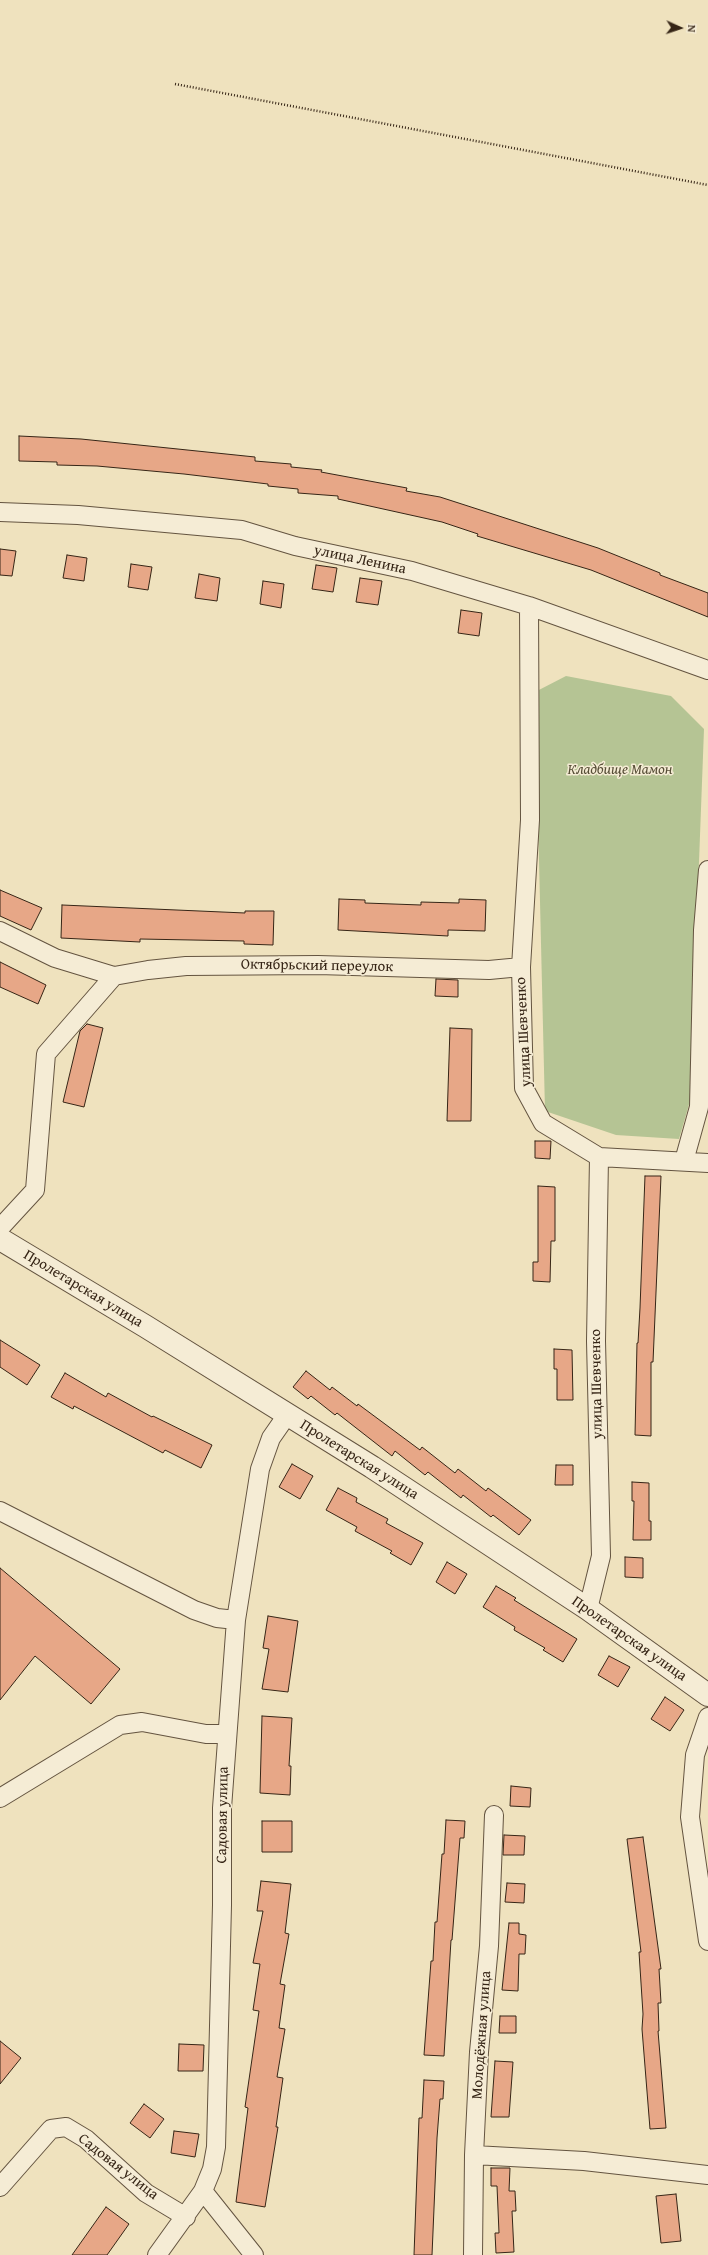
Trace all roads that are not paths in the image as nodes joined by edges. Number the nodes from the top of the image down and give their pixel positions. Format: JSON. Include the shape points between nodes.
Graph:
{"nodes":[{"id":1,"x":0,"y":512,"type":"edge"},
{"id":2,"x":529,"y":606,"type":"junction"},
{"id":3,"x":708,"y":670,"type":"edge"},
{"id":4,"x":708,"y":870,"type":"edge"},
{"id":5,"x":0,"y":930,"type":"edge"},
{"id":6,"x":521,"y":967,"type":"junction"},
{"id":7,"x":114,"y":976,"type":"junction"},
{"id":8,"x":599,"y":1157,"type":"junction"},
{"id":9,"x":684,"y":1161,"type":"junction"},
{"id":10,"x":708,"y":1163,"type":"edge"},
{"id":11,"x":0,"y":1228,"type":"edge"},
{"id":12,"x":0,"y":1239,"type":"edge"},
{"id":13,"x":287,"y":1415,"type":"junction"},
{"id":14,"x":0,"y":1511,"type":"edge"},
{"id":15,"x":588,"y":1609,"type":"junction"},
{"id":16,"x":236,"y":1620,"type":"junction"},
{"id":17,"x":708,"y":1695,"type":"edge"},
{"id":18,"x":708,"y":1718,"type":"edge"},
{"id":19,"x":226,"y":1734,"type":"junction"},
{"id":20,"x":0,"y":1798,"type":"edge"},
{"id":21,"x":494,"y":1815,"type":"dead end"},
{"id":22,"x":708,"y":1941,"type":"edge"},
{"id":23,"x":474,"y":2155,"type":"junction"},
{"id":24,"x":708,"y":2175,"type":"edge"},
{"id":25,"x":0,"y":2187,"type":"edge"},
{"id":26,"x":203,"y":2191,"type":"junction"},
{"id":27,"x":186,"y":2217,"type":"junction"},
{"id":28,"x":157,"y":2255,"type":"edge"},
{"id":29,"x":254,"y":2255,"type":"edge"},
{"id":30,"x":473,"y":2255,"type":"edge"}],
"edges":[{"from":1,"to":2,"type":"street","name":"улица Ленина","via":[[242,530],[295,546],[412,572]]},
{"from":2,"to":3,"type":"street","name":"улица Ленина"},
{"from":2,"to":6,"type":"street","name":"улица Шевченко","via":[[530,820]]},
{"from":4,"to":9,"type":"street","via":[[703,930],[699,1107]]},
{"from":5,"to":7,"type":"street","name":"Октябрьский переулок","via":[[55,958]]},
{"from":6,"to":7,"type":"street","name":"Октябрьский переулок","via":[[489,970],[318,965],[186,966]]},
{"from":6,"to":8,"type":"street","name":"улица Шевченко","via":[[524,1088],[543,1123]]},
{"from":7,"to":11,"type":"street","via":[[46,1054],[35,1190]]},
{"from":8,"to":9,"type":"street","name":"улица Шевченко"},
{"from":8,"to":15,"type":"street","name":"улица Шевченко","via":[[596,1341],[601,1556]]},
{"from":9,"to":10,"type":"street","name":"улица Шевченко"},
{"from":12,"to":13,"type":"street","name":"Пролетарская улица"},
{"from":13,"to":15,"type":"street","name":"Пролетарская улица","via":[[372,1467]]},
{"from":13,"to":16,"type":"street","name":"Садовая улица","via":[[271,1438],[260,1469]]},
{"from":14,"to":16,"type":"street","via":[[194,1610],[217,1618]]},
{"from":15,"to":17,"type":"street","name":"Пролетарская улица"},
{"from":16,"to":19,"type":"street","name":"Садовая улица"},
{"from":18,"to":22,"type":"street","via":[[695,1755],[690,1817]]},
{"from":19,"to":20,"type":"street","via":[[206,1734],[142,1722],[120,1725]]},
{"from":19,"to":26,"type":"street","name":"Садовая улица","via":[[222,1808],[216,2147],[212,2169]]},
{"from":21,"to":23,"type":"street","name":"Молодёжная улица","via":[[489,1946],[479,2052]]},
{"from":23,"to":24,"type":"street","via":[[584,2161]]},
{"from":23,"to":30,"type":"street","name":"Молодёжная улица"},
{"from":25,"to":27,"type":"street","name":"Садовая улица","via":[[51,2129],[66,2127],[86,2139],[146,2193]]},
{"from":26,"to":27,"type":"street","name":"Садовая улица"},
{"from":26,"to":29,"type":"street"},
{"from":27,"to":28,"type":"street","name":"Садовая улица"}]}
